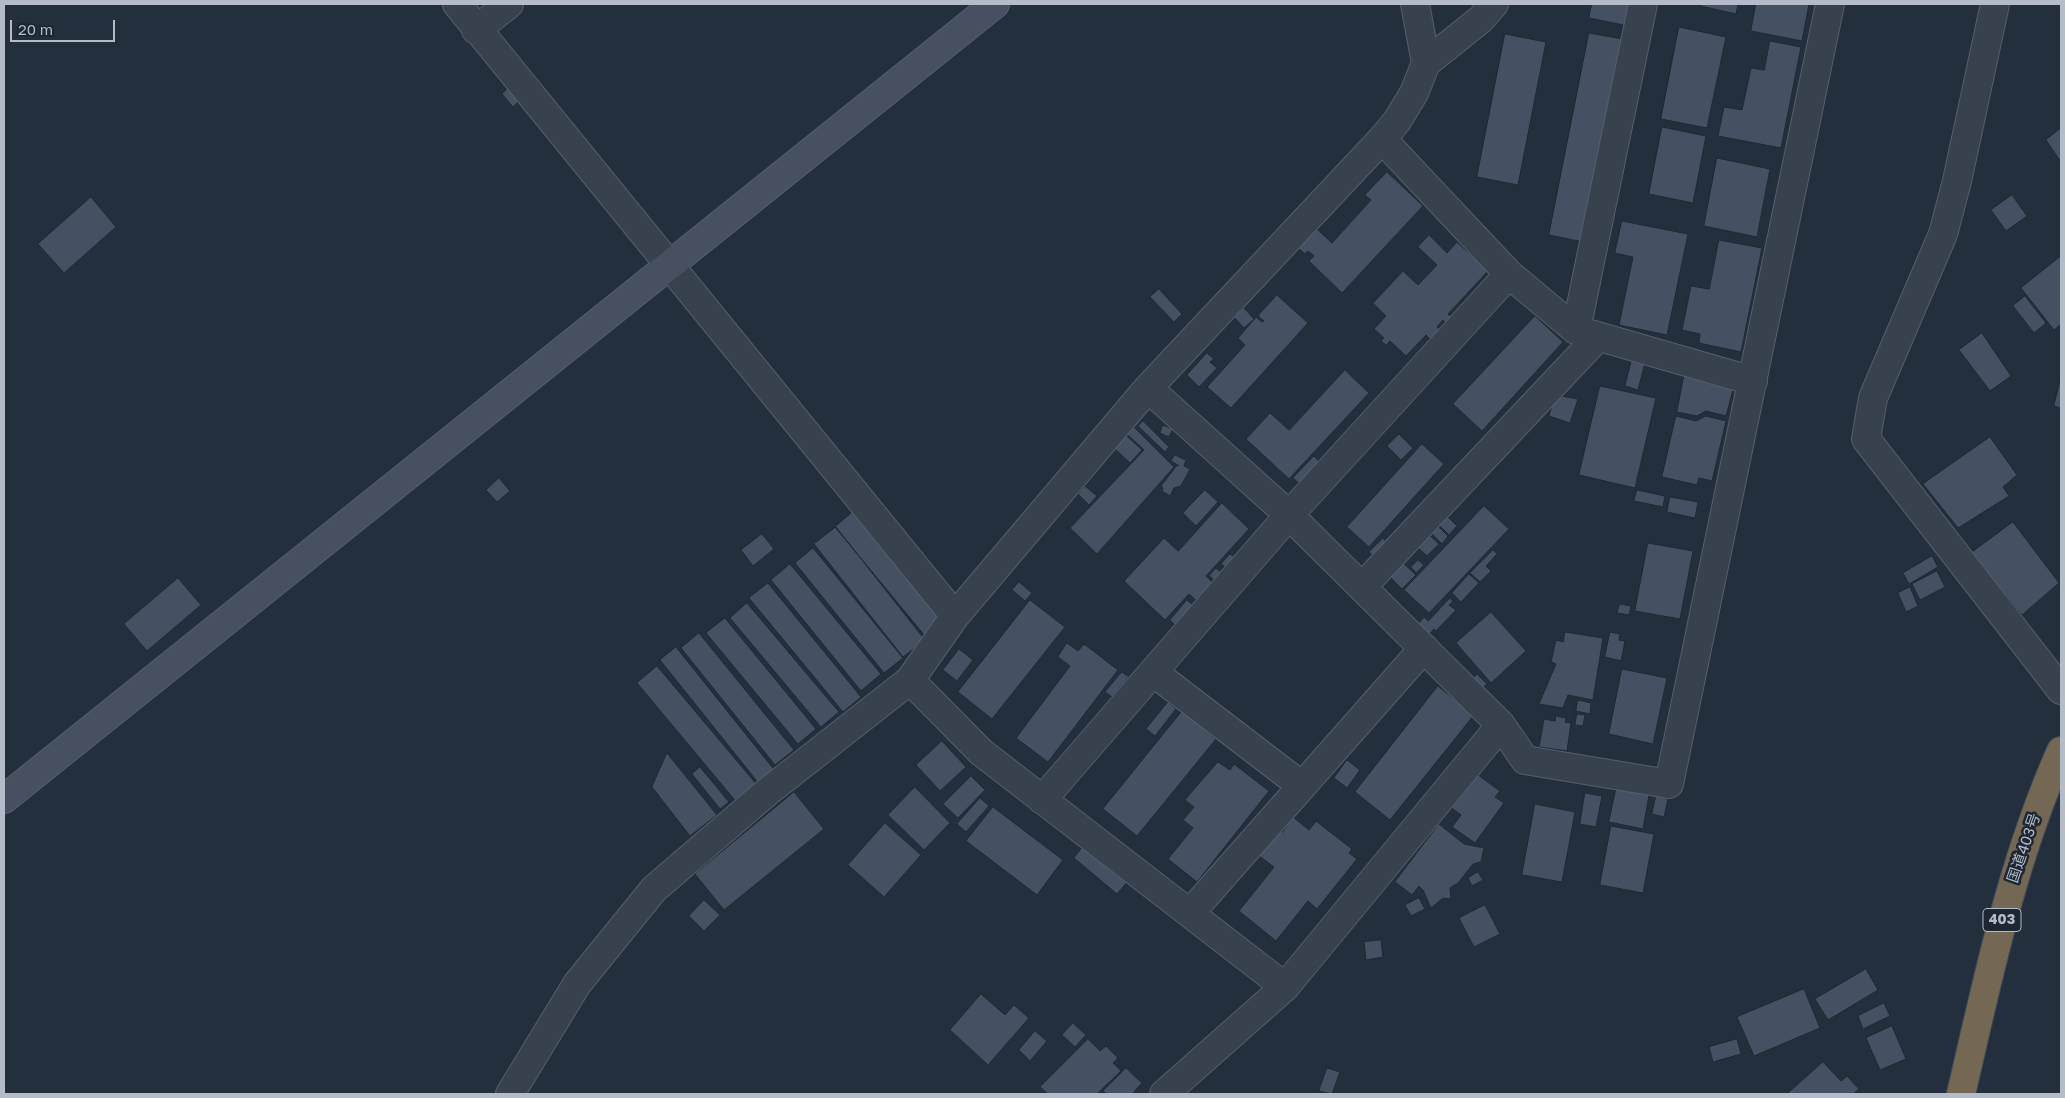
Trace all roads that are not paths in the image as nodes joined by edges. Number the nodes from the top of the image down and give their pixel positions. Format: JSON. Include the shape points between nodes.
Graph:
{"nodes":[{"id":1,"x":456,"y":4,"type":"edge"},
{"id":2,"x":509,"y":4,"type":"edge"},
{"id":3,"x":995,"y":4,"type":"edge"},
{"id":4,"x":1415,"y":4,"type":"edge"},
{"id":5,"x":1494,"y":4,"type":"edge"},
{"id":6,"x":1644,"y":4,"type":"edge"},
{"id":7,"x":1830,"y":4,"type":"edge"},
{"id":8,"x":1995,"y":4,"type":"edge"},
{"id":9,"x":476,"y":30,"type":"junction"},
{"id":10,"x":1426,"y":63,"type":"junction"},
{"id":11,"x":1382,"y":139,"type":"junction"},
{"id":12,"x":668,"y":264,"type":"junction"},
{"id":13,"x":1509,"y":274,"type":"junction"},
{"id":14,"x":1586,"y":334,"type":"junction"},
{"id":15,"x":1753,"y":381,"type":"junction"},
{"id":16,"x":1148,"y":388,"type":"junction"},
{"id":17,"x":1289,"y":515,"type":"junction"},
{"id":18,"x":1362,"y":587,"type":"junction"},
{"id":19,"x":955,"y":616,"type":"junction"},
{"id":20,"x":1424,"y":648,"type":"junction"},
{"id":21,"x":1153,"y":672,"type":"junction"},
{"id":22,"x":910,"y":680,"type":"junction"},
{"id":23,"x":2061,"y":690,"type":"edge"},
{"id":24,"x":1501,"y":725,"type":"junction"},
{"id":25,"x":2061,"y":751,"type":"edge"},
{"id":26,"x":1302,"y":786,"type":"junction"},
{"id":27,"x":4,"y":799,"type":"edge"},
{"id":28,"x":1042,"y":800,"type":"junction"},
{"id":29,"x":1190,"y":913,"type":"junction"},
{"id":30,"x":1285,"y":987,"type":"junction"},
{"id":31,"x":510,"y":1094,"type":"edge"},
{"id":32,"x":1164,"y":1094,"type":"edge"},
{"id":33,"x":1961,"y":1094,"type":"edge"}],
"edges":[{"from":1,"to":9,"type":"street"},
{"from":2,"to":9,"type":"street"},
{"from":3,"to":12,"type":"street"},
{"from":4,"to":10,"type":"street"},
{"from":5,"to":10,"type":"street","via":[[1481,19]]},
{"from":6,"to":14,"type":"street"},
{"from":7,"to":15,"type":"street"},
{"from":8,"to":23,"type":"street","via":[[1957,181],[1942,234],[1873,398],[1866,439]]},
{"from":9,"to":12,"type":"street"},
{"from":10,"to":11,"type":"street","via":[[1414,93]]},
{"from":11,"to":13,"type":"street"},
{"from":11,"to":16,"type":"street"},
{"from":12,"to":19,"type":"street"},
{"from":12,"to":27,"type":"street"},
{"from":13,"to":14,"type":"street"},
{"from":13,"to":17,"type":"street"},
{"from":14,"to":15,"type":"street"},
{"from":14,"to":18,"type":"street"},
{"from":15,"to":24,"type":"street","via":[[1669,784],[1525,760]]},
{"from":16,"to":17,"type":"street"},
{"from":16,"to":19,"type":"street"},
{"from":17,"to":18,"type":"street"},
{"from":17,"to":21,"type":"street"},
{"from":18,"to":20,"type":"street"},
{"from":19,"to":22,"type":"street"},
{"from":20,"to":24,"type":"street"},
{"from":20,"to":26,"type":"street"},
{"from":21,"to":26,"type":"street"},
{"from":21,"to":28,"type":"street"},
{"from":22,"to":28,"type":"street","via":[[981,752]]},
{"from":22,"to":31,"type":"street","via":[[766,793],[654,889],[577,984]]},
{"from":24,"to":30,"type":"street"},
{"from":25,"to":33,"type":"highway","name":"国道403号","number":"403","via":[[2027,835],[2005,906]]},
{"from":26,"to":29,"type":"street"},
{"from":28,"to":29,"type":"street"},
{"from":29,"to":30,"type":"street"},
{"from":30,"to":32,"type":"street"}]}
